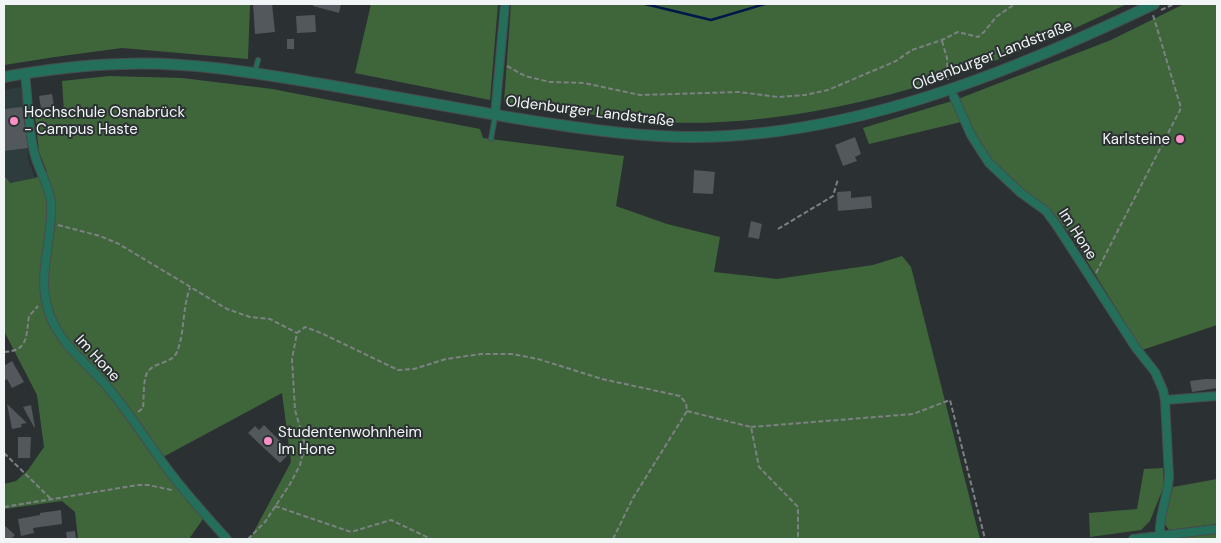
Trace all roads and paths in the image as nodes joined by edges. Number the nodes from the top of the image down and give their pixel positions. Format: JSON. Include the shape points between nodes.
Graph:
{"nodes":[{"id":1,"x":505,"y":4,"type":"edge"},
{"id":2,"x":1015,"y":4,"type":"edge"},
{"id":3,"x":1067,"y":4,"type":"edge"},
{"id":4,"x":1078,"y":4,"type":"edge"},
{"id":5,"x":1174,"y":4,"type":"edge"},
{"id":6,"x":1156,"y":10,"type":"edge"},
{"id":7,"x":942,"y":40,"type":"junction"},
{"id":8,"x":258,"y":60,"type":"dead end"},
{"id":9,"x":501,"y":63,"type":"junction"},
{"id":10,"x":26,"y":73,"type":"junction"},
{"id":11,"x":255,"y":73,"type":"junction"},
{"id":12,"x":4,"y":77,"type":"edge"},
{"id":13,"x":952,"y":93,"type":"junction"},
{"id":14,"x":495,"y":115,"type":"junction"},
{"id":15,"x":491,"y":139,"type":"dead end"},
{"id":16,"x":838,"y":179,"type":"dead end"},
{"id":17,"x":50,"y":223,"type":"junction"},
{"id":18,"x":778,"y":229,"type":"dead end"},
{"id":19,"x":1092,"y":281,"type":"junction"},
{"id":20,"x":190,"y":287,"type":"junction"},
{"id":21,"x":47,"y":299,"type":"junction"},
{"id":22,"x":297,"y":333,"type":"junction"},
{"id":23,"x":4,"y":352,"type":"edge"},
{"id":24,"x":1217,"y":396,"type":"edge"},
{"id":25,"x":1166,"y":400,"type":"junction"},
{"id":26,"x":687,"y":411,"type":"junction"},
{"id":27,"x":130,"y":418,"type":"junction"},
{"id":28,"x":751,"y":426,"type":"junction"},
{"id":29,"x":4,"y":453,"type":"edge"},
{"id":30,"x":185,"y":491,"type":"junction"},
{"id":31,"x":52,"y":500,"type":"junction"},
{"id":32,"x":275,"y":506,"type":"junction"},
{"id":33,"x":4,"y":507,"type":"edge"},
{"id":34,"x":1217,"y":529,"type":"edge"},
{"id":35,"x":1160,"y":536,"type":"junction"},
{"id":36,"x":227,"y":539,"type":"edge"},
{"id":37,"x":248,"y":539,"type":"edge"},
{"id":38,"x":431,"y":539,"type":"edge"},
{"id":39,"x":614,"y":539,"type":"edge"},
{"id":40,"x":798,"y":539,"type":"edge"},
{"id":41,"x":985,"y":539,"type":"edge"},
{"id":42,"x":1134,"y":539,"type":"edge"}],
"edges":[{"from":1,"to":9,"type":"street"},
{"from":2,"to":7,"type":"path","via":[[996,17],[978,37],[958,32]]},
{"from":3,"to":4,"type":"path"},
{"from":5,"to":6,"type":"path"},
{"from":6,"to":13,"type":"street","name":"Oldenburger Landstraße"},
{"from":6,"to":19,"type":"path","via":[[1181,108]]},
{"from":7,"to":9,"type":"path","via":[[912,50],[896,61],[828,90],[778,97],[739,92],[640,95],[584,83],[550,82],[525,76]]},
{"from":7,"to":13,"type":"path"},
{"from":8,"to":11,"type":"lane"},
{"from":9,"to":14,"type":"street"},
{"from":10,"to":11,"type":"street","name":"Oldenburger Landstraße","via":[[123,64],[163,64]]},
{"from":10,"to":12,"type":"street","name":"Oldenburger Landstraße"},
{"from":10,"to":17,"type":"street","name":"Im Hone","via":[[33,150],[49,189]]},
{"from":11,"to":14,"type":"street","name":"Oldenburger Landstraße"},
{"from":13,"to":14,"type":"street","name":"Oldenburger Landstraße","via":[[850,119],[747,136],[634,134]]},
{"from":13,"to":19,"type":"street","name":"Im Hone","via":[[971,136],[989,163],[1046,212]]},
{"from":14,"to":15,"type":"lane"},
{"from":16,"to":18,"type":"path","via":[[833,196]]},
{"from":17,"to":20,"type":"path","via":[[119,244]]},
{"from":17,"to":21,"type":"street","name":"Im Hone","via":[[44,268]]},
{"from":19,"to":25,"type":"street","name":"Im Hone","via":[[1155,372]]},
{"from":20,"to":22,"type":"path","via":[[227,309],[250,317],[270,319]]},
{"from":20,"to":27,"type":"path","via":[[175,355],[148,371],[142,408]]},
{"from":21,"to":23,"type":"path","via":[[30,314],[28,335],[21,347]]},
{"from":21,"to":27,"type":"street","name":"Im Hone","via":[[63,341],[104,382]]},
{"from":22,"to":26,"type":"path","via":[[305,327],[322,333],[398,370],[414,369],[446,358],[481,354],[512,354],[538,359],[602,379],[680,396]]},
{"from":22,"to":32,"type":"path","via":[[292,359],[295,410],[304,445],[300,465]]},
{"from":24,"to":25,"type":"street"},
{"from":25,"to":35,"type":"street","name":"Im Hone","via":[[1169,477]]},
{"from":26,"to":28,"type":"path"},
{"from":26,"to":39,"type":"path","via":[[633,498]]},
{"from":27,"to":30,"type":"street","name":"Im Hone"},
{"from":28,"to":40,"type":"path","via":[[759,467],[798,507]]},
{"from":28,"to":41,"type":"path","via":[[913,414],[950,400]]},
{"from":29,"to":31,"type":"path"},
{"from":30,"to":31,"type":"path","via":[[138,485]]},
{"from":30,"to":36,"type":"street","name":"Im Hone"},
{"from":31,"to":33,"type":"path"},
{"from":32,"to":37,"type":"path"},
{"from":32,"to":38,"type":"path","via":[[351,532],[391,520]]},
{"from":34,"to":35,"type":"street"},
{"from":35,"to":42,"type":"street"}]}
